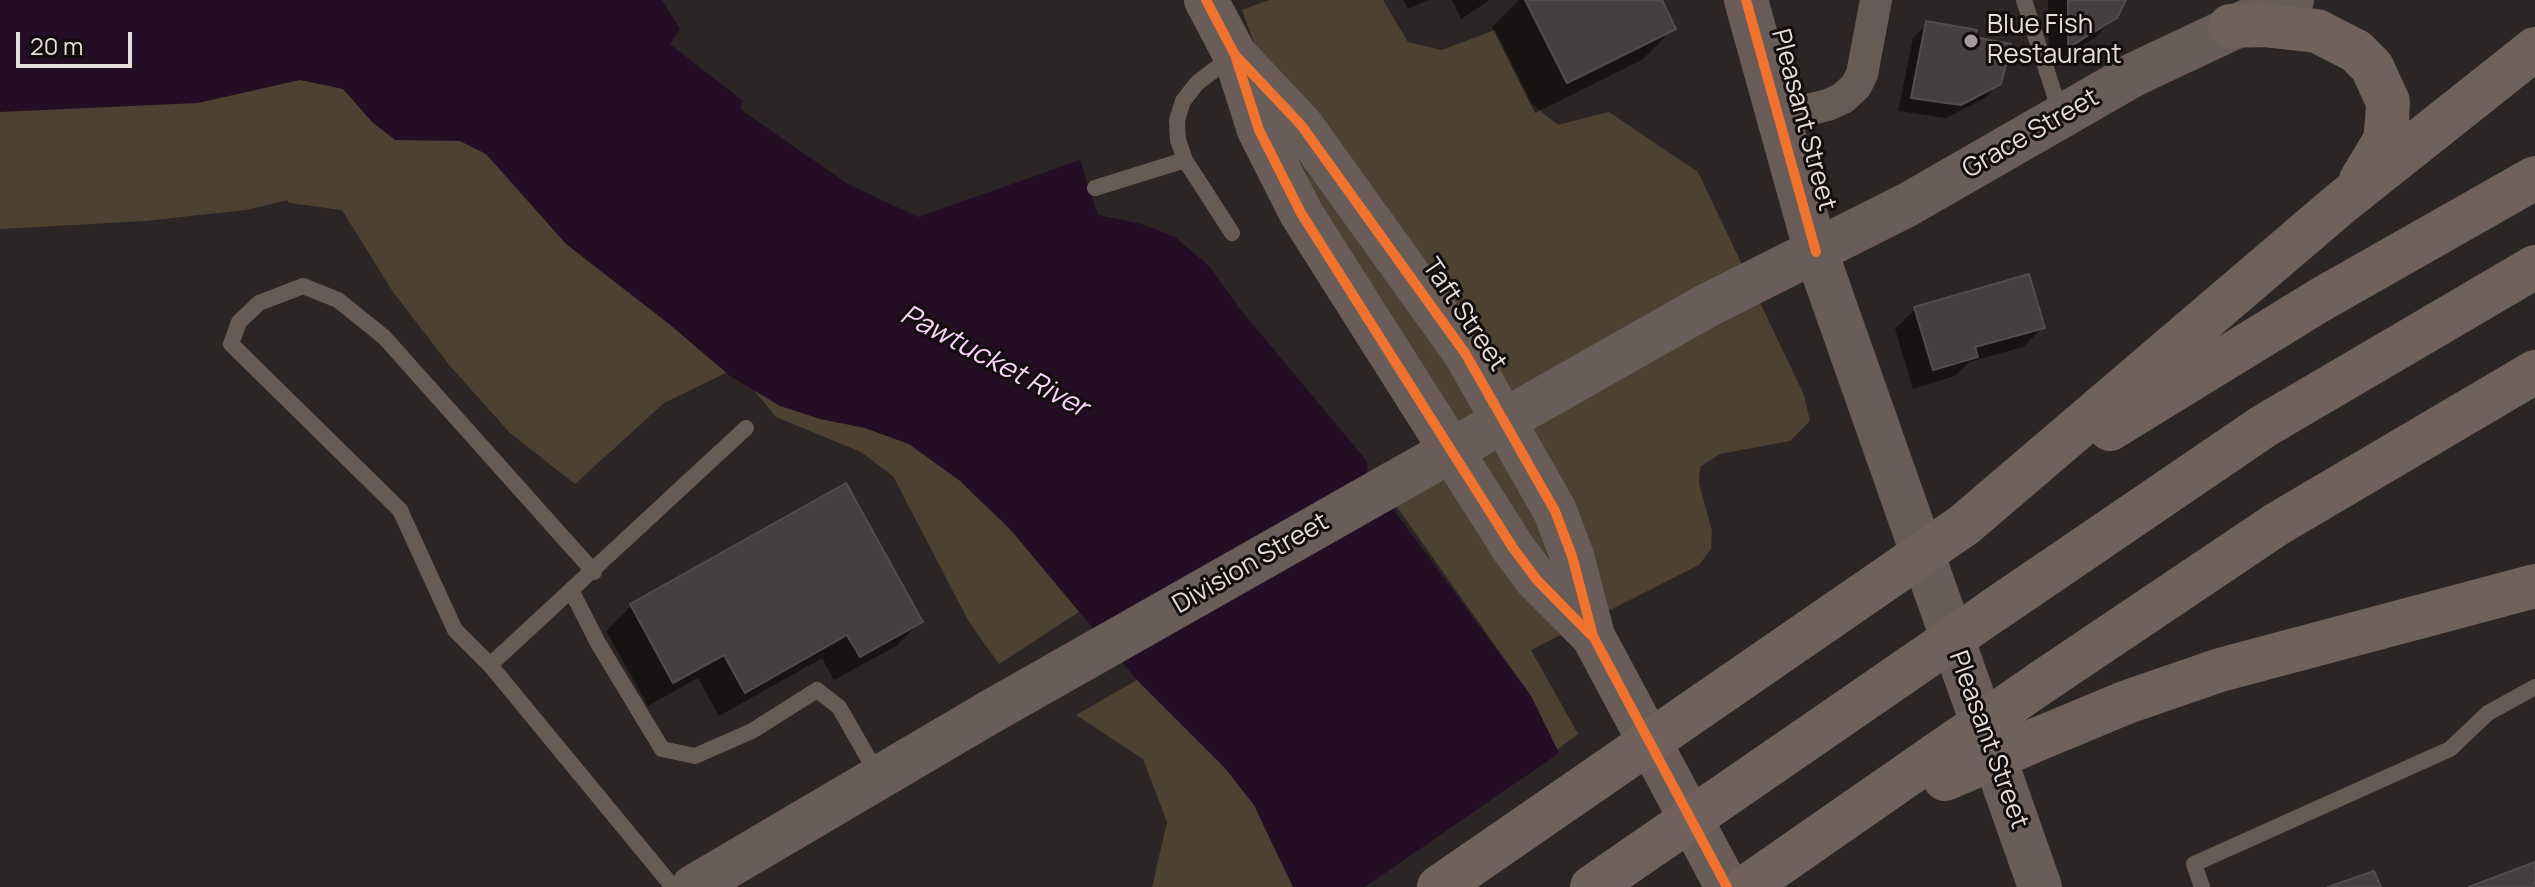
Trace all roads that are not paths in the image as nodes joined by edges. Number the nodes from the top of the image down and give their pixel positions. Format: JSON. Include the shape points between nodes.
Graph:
{"nodes":[{"id":1,"x":1206,"y":0,"type":"edge"},
{"id":2,"x":1746,"y":0,"type":"edge"},
{"id":3,"x":1876,"y":0,"type":"edge"},
{"id":4,"x":2024,"y":0,"type":"edge"},
{"id":5,"x":2282,"y":2,"type":"edge"},
{"id":6,"x":2230,"y":26,"type":"junction"},
{"id":7,"x":2535,"y":49,"type":"edge"},
{"id":8,"x":1235,"y":55,"type":"junction"},
{"id":9,"x":1780,"y":116,"type":"junction"},
{"id":10,"x":2061,"y":116,"type":"junction"},
{"id":11,"x":1185,"y":160,"type":"junction"},
{"id":12,"x":2535,"y":178,"type":"edge"},
{"id":13,"x":1095,"y":188,"type":"dead end"},
{"id":14,"x":2341,"y":203,"type":"junction"},
{"id":15,"x":1232,"y":233,"type":"dead end"},
{"id":16,"x":1816,"y":252,"type":"junction"},
{"id":17,"x":2535,"y":267,"type":"edge"},
{"id":18,"x":2535,"y":372,"type":"edge"},
{"id":19,"x":746,"y":428,"type":"dead end"},
{"id":20,"x":1530,"y":463,"type":"junction"},
{"id":21,"x":1477,"y":493,"type":"junction"},
{"id":22,"x":1964,"y":525,"type":"junction"},
{"id":23,"x":594,"y":572,"type":"junction"},
{"id":24,"x":2535,"y":586,"type":"edge"},
{"id":25,"x":572,"y":592,"type":"junction"},
{"id":26,"x":1593,"y":636,"type":"junction"},
{"id":27,"x":490,"y":665,"type":"junction"},
{"id":28,"x":2535,"y":687,"type":"edge"},
{"id":29,"x":1940,"y":767,"type":"junction"},
{"id":30,"x":879,"y":778,"type":"junction"},
{"id":31,"x":673,"y":887,"type":"edge"},
{"id":32,"x":693,"y":887,"type":"edge"},
{"id":33,"x":1439,"y":887,"type":"edge"},
{"id":34,"x":1592,"y":887,"type":"edge"},
{"id":35,"x":1727,"y":887,"type":"edge"},
{"id":36,"x":1746,"y":887,"type":"edge"},
{"id":37,"x":2040,"y":887,"type":"edge"},
{"id":38,"x":2202,"y":887,"type":"edge"}],
"edges":[{"from":1,"to":8,"type":"main road","name":"Taft Street"},
{"from":2,"to":9,"type":"main road","name":"Pleasant Street"},
{"from":3,"to":9,"type":"street","via":[[1856,86],[1828,105]]},
{"from":4,"to":10,"type":"lane"},
{"from":5,"to":6,"type":"main road","name":"Grace Street"},
{"from":6,"to":10,"type":"main road","name":"Grace Street"},
{"from":6,"to":14,"type":"highway","via":[[2317,31],[2356,51],[2377,75],[2388,102],[2385,140]]},
{"from":7,"to":14,"type":"highway"},
{"from":8,"to":11,"type":"lane","via":[[1197,83],[1183,101],[1177,120]]},
{"from":8,"to":20,"type":"main road","name":"Taft Street","via":[[1301,125],[1421,288]]},
{"from":8,"to":21,"type":"main road","name":"Taft Street","via":[[1259,130],[1301,213]]},
{"from":9,"to":16,"type":"main road","name":"Pleasant Street"},
{"from":10,"to":16,"type":"main road","name":"Grace Street"},
{"from":11,"to":13,"type":"lane"},
{"from":11,"to":15,"type":"lane"},
{"from":12,"to":22,"type":"highway","via":[[2320,300]]},
{"from":14,"to":22,"type":"highway"},
{"from":16,"to":30,"type":"main road","name":"Division Street","bridge":true,"via":[[1706,306]]},
{"from":16,"to":37,"type":"main road","name":"Pleasant Street"},
{"from":17,"to":34,"type":"highway","bridge":true,"via":[[2264,426]]},
{"from":18,"to":29,"type":"highway","bridge":true,"via":[[2289,517],[2042,682]]},
{"from":19,"to":23,"type":"lane"},
{"from":20,"to":21,"type":"main road"},
{"from":20,"to":26,"type":"main road","name":"Taft Street","via":[[1572,556]]},
{"from":21,"to":26,"type":"main road","name":"Taft Street","via":[[1537,580]]},
{"from":22,"to":33,"type":"highway","bridge":true},
{"from":23,"to":25,"type":"lane"},
{"from":23,"to":27,"type":"lane","via":[[384,337],[338,300],[303,286],[259,303],[239,322],[231,344],[400,510],[455,630]]},
{"from":24,"to":29,"type":"highway","bridge":true,"via":[[2220,670],[2038,739]]},
{"from":25,"to":27,"type":"lane"},
{"from":25,"to":30,"type":"lane","via":[[662,749],[695,756],[752,731],[817,690],[839,707]]},
{"from":26,"to":35,"type":"main road","name":"Taft Street"},
{"from":27,"to":31,"type":"lane"},
{"from":28,"to":38,"type":"lane","via":[[2488,713],[2450,749],[2194,864]]},
{"from":29,"to":36,"type":"highway","via":[[1824,833]]},
{"from":30,"to":32,"type":"main road","name":"Division Street"}]}
